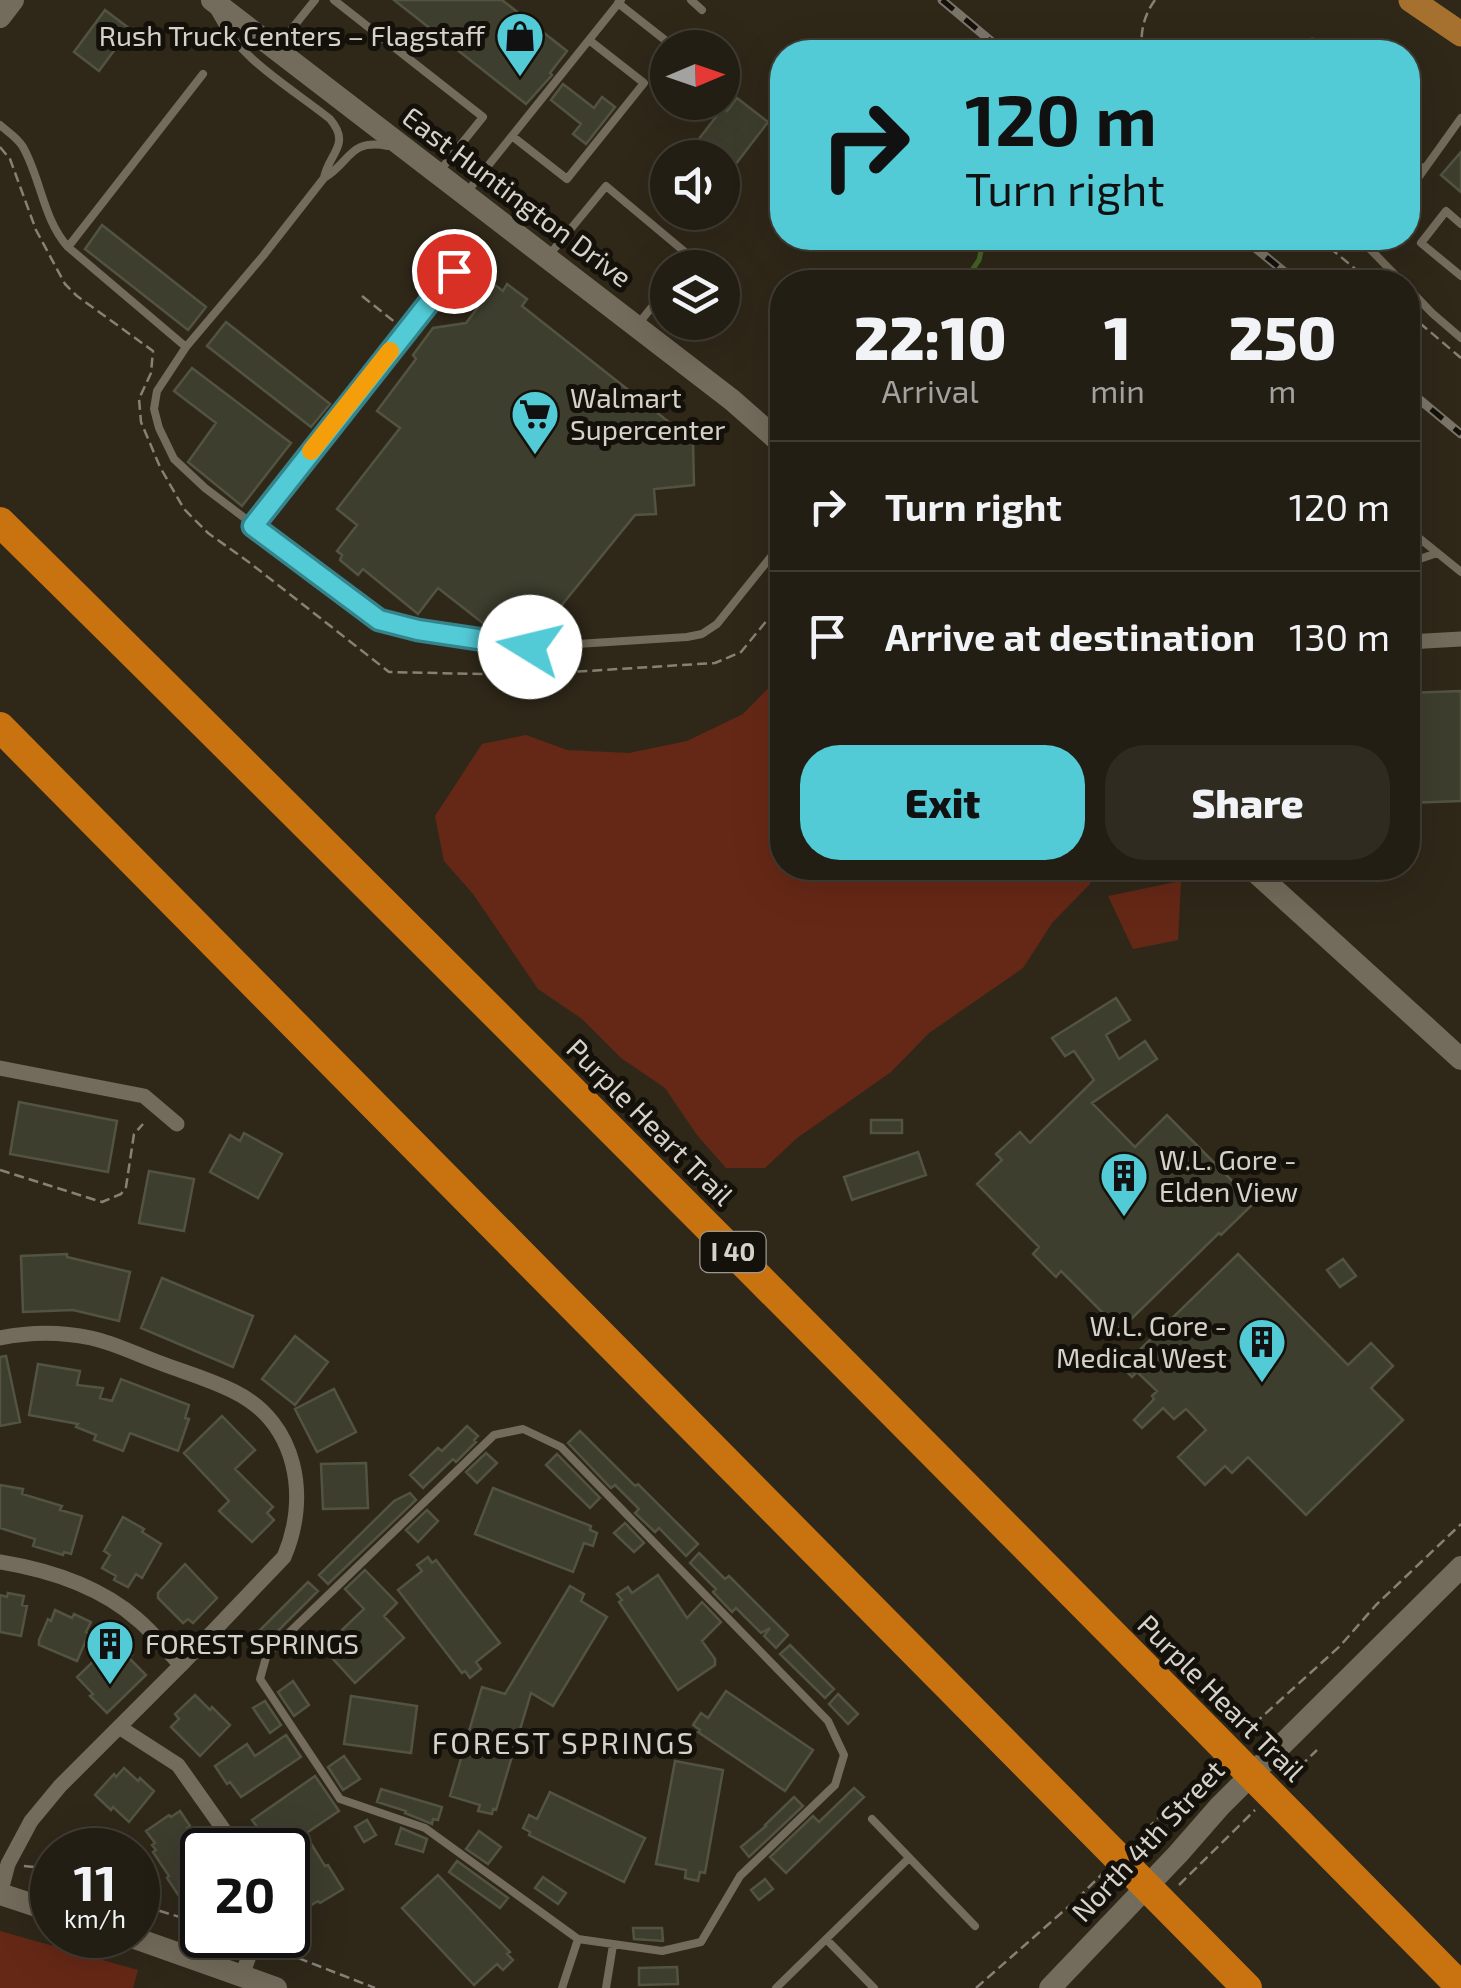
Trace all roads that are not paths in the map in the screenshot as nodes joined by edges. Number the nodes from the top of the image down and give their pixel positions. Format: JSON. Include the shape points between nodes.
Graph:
{"nodes":[{"id":1,"x":14,"y":0,"type":"edge"},
{"id":2,"x":210,"y":0,"type":"edge"},
{"id":3,"x":315,"y":0,"type":"edge"},
{"id":4,"x":691,"y":0,"type":"edge"},
{"id":5,"x":1411,"y":0,"type":"edge"},
{"id":6,"x":336,"y":1,"type":"edge"},
{"id":7,"x":620,"y":2,"type":"edge"},
{"id":8,"x":702,"y":10,"type":"dead end"},
{"id":9,"x":0,"y":17,"type":"edge"},
{"id":10,"x":654,"y":30,"type":"edge"},
{"id":11,"x":1461,"y":34,"type":"edge"},
{"id":12,"x":589,"y":40,"type":"junction"},
{"id":13,"x":276,"y":48,"type":"junction"},
{"id":14,"x":203,"y":74,"type":"dead end"},
{"id":15,"x":1461,"y":118,"type":"edge"},
{"id":16,"x":0,"y":125,"type":"edge"},
{"id":17,"x":512,"y":136,"type":"junction"},
{"id":18,"x":1420,"y":167,"type":"edge"},
{"id":19,"x":1425,"y":168,"type":"junction"},
{"id":20,"x":437,"y":174,"type":"junction"},
{"id":21,"x":1420,"y":175,"type":"edge"},
{"id":22,"x":324,"y":178,"type":"junction"},
{"id":23,"x":465,"y":195,"type":"junction"},
{"id":24,"x":1461,"y":224,"type":"edge"},
{"id":25,"x":68,"y":247,"type":"junction"},
{"id":26,"x":683,"y":250,"type":"edge"},
{"id":27,"x":1371,"y":250,"type":"edge"},
{"id":28,"x":547,"y":258,"type":"junction"},
{"id":29,"x":1390,"y":270,"type":"edge"},
{"id":30,"x":454,"y":271,"type":"dead end"},
{"id":31,"x":1461,"y":276,"type":"edge"},
{"id":32,"x":1420,"y":301,"type":"edge"},
{"id":33,"x":650,"y":310,"type":"edge"},
{"id":34,"x":637,"y":326,"type":"junction"},
{"id":35,"x":1461,"y":338,"type":"edge"},
{"id":36,"x":186,"y":347,"type":"junction"},
{"id":37,"x":770,"y":433,"type":"edge"},
{"id":38,"x":0,"y":522,"type":"edge"},
{"id":39,"x":253,"y":526,"type":"junction"},
{"id":40,"x":1420,"y":539,"type":"edge"},
{"id":41,"x":1436,"y":553,"type":"junction"},
{"id":42,"x":770,"y":558,"type":"edge"},
{"id":43,"x":1420,"y":558,"type":"edge"},
{"id":44,"x":1461,"y":572,"type":"edge"},
{"id":45,"x":1461,"y":640,"type":"edge"},
{"id":46,"x":1420,"y":642,"type":"edge"},
{"id":47,"x":0,"y":727,"type":"edge"},
{"id":48,"x":1264,"y":880,"type":"edge"},
{"id":49,"x":1461,"y":1059,"type":"edge"},
{"id":50,"x":0,"y":1068,"type":"edge"},
{"id":51,"x":178,"y":1124,"type":"dead end"},
{"id":52,"x":0,"y":1338,"type":"edge"},
{"id":53,"x":0,"y":1562,"type":"edge"},
{"id":54,"x":1461,"y":1567,"type":"edge"},
{"id":55,"x":180,"y":1665,"type":"junction"},
{"id":56,"x":119,"y":1727,"type":"junction"},
{"id":57,"x":872,"y":1820,"type":"dead end"},
{"id":58,"x":222,"y":1828,"type":"edge"},
{"id":59,"x":909,"y":1858,"type":"junction"},
{"id":60,"x":0,"y":1894,"type":"edge"},
{"id":61,"x":30,"y":1904,"type":"edge"},
{"id":62,"x":975,"y":1926,"type":"dead end"},
{"id":63,"x":578,"y":1939,"type":"junction"},
{"id":64,"x":826,"y":1939,"type":"junction"},
{"id":65,"x":613,"y":1945,"type":"junction"},
{"id":66,"x":160,"y":1947,"type":"edge"},
{"id":67,"x":248,"y":1958,"type":"edge"},
{"id":68,"x":242,"y":1976,"type":"junction"},
{"id":69,"x":1461,"y":1987,"type":"edge"},
{"id":70,"x":276,"y":1988,"type":"edge"},
{"id":71,"x":562,"y":1988,"type":"edge"},
{"id":72,"x":606,"y":1988,"type":"edge"},
{"id":73,"x":776,"y":1988,"type":"edge"},
{"id":74,"x":874,"y":1988,"type":"edge"},
{"id":75,"x":1050,"y":1988,"type":"edge"},
{"id":76,"x":1246,"y":1988,"type":"edge"}],
"edges":[{"from":1,"to":9,"type":"street"},
{"from":2,"to":13,"type":"street","name":"East Huntington Drive"},
{"from":2,"to":22,"type":"lane","via":[[242,51],[337,127],[340,144]]},
{"from":3,"to":13,"type":"lane"},
{"from":4,"to":8,"type":"lane"},
{"from":5,"to":11,"type":"main road"},
{"from":6,"to":20,"type":"lane","via":[[483,117]]},
{"from":7,"to":10,"type":"lane"},
{"from":7,"to":12,"type":"lane"},
{"from":12,"to":17,"type":"lane"},
{"from":12,"to":17,"type":"lane","via":[[644,83],[567,180]]},
{"from":13,"to":20,"type":"street","name":"East Huntington Drive"},
{"from":14,"to":25,"type":"lane"},
{"from":15,"to":19,"type":"lane"},
{"from":16,"to":25,"type":"lane","via":[[21,144],[55,232]]},
{"from":17,"to":23,"type":"lane"},
{"from":18,"to":19,"type":"lane"},
{"from":19,"to":21,"type":"lane"},
{"from":20,"to":22,"type":"lane","via":[[374,143],[355,148]]},
{"from":20,"to":23,"type":"street","name":"East Huntington Drive"},
{"from":22,"to":36,"type":"lane"},
{"from":23,"to":28,"type":"street","name":"East Huntington Drive"},
{"from":24,"to":31,"type":"lane","via":[[1446,211],[1421,243]]},
{"from":25,"to":36,"type":"lane"},
{"from":26,"to":28,"type":"lane","via":[[606,186]]},
{"from":27,"to":29,"type":"lane"},
{"from":28,"to":34,"type":"street","name":"East Huntington Drive"},
{"from":30,"to":39,"type":"lane"},
{"from":32,"to":35,"type":"lane"},
{"from":33,"to":34,"type":"lane"},
{"from":34,"to":37,"type":"street","name":"East Huntington Drive"},
{"from":36,"to":39,"type":"lane","via":[[158,392],[159,428],[174,459]]},
{"from":38,"to":69,"type":"highway","name":"Purple Heart Trail","number":"I 40"},
{"from":39,"to":42,"type":"lane","via":[[379,620],[530,647],[702,634]]},
{"from":40,"to":41,"type":"lane"},
{"from":41,"to":43,"type":"lane"},
{"from":41,"to":44,"type":"lane"},
{"from":45,"to":46,"type":"street"},
{"from":47,"to":76,"type":"highway"},
{"from":48,"to":49,"type":"street"},
{"from":50,"to":51,"type":"street","via":[[144,1096]]},
{"from":52,"to":55,"type":"street","via":[[94,1338],[236,1392],[266,1414],[284,1443],[298,1491],[294,1535],[284,1557]]},
{"from":53,"to":55,"type":"street","via":[[93,1590],[138,1619]]},
{"from":54,"to":75,"type":"street","name":"North 4th Street","via":[[1220,1806]]},
{"from":55,"to":56,"type":"street"},
{"from":56,"to":58,"type":"street","via":[[178,1766]]},
{"from":56,"to":60,"type":"street","via":[[31,1821]]},
{"from":57,"to":59,"type":"lane"},
{"from":59,"to":62,"type":"lane"},
{"from":59,"to":64,"type":"lane"},
{"from":60,"to":61,"type":"street"},
{"from":63,"to":65,"type":"lane"},
{"from":63,"to":65,"type":"lane","via":[[425,1828],[340,1799],[260,1679],[267,1654],[494,1435],[524,1429],[561,1447],[828,1721],[844,1755],[835,1784],[740,1876],[700,1942],[662,1951]]},
{"from":63,"to":71,"type":"lane"},
{"from":64,"to":73,"type":"lane"},
{"from":64,"to":74,"type":"lane"},
{"from":65,"to":72,"type":"lane"},
{"from":66,"to":68,"type":"street"},
{"from":67,"to":68,"type":"street"},
{"from":68,"to":70,"type":"street"}]}
